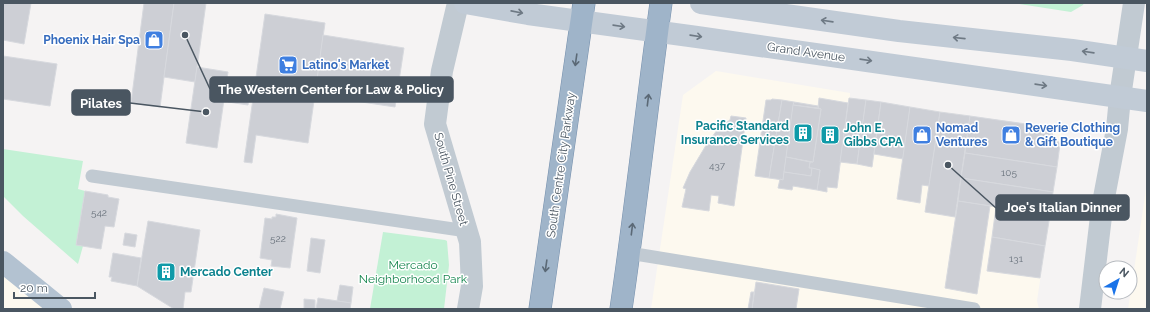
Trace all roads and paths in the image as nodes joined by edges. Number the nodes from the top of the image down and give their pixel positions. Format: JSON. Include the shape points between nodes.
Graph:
{"nodes":[{"id":1,"x":458,"y":3,"type":"edge"},
{"id":2,"x":465,"y":3,"type":"edge"},
{"id":3,"x":661,"y":3,"type":"edge"},
{"id":4,"x":701,"y":3,"type":"edge"},
{"id":5,"x":1134,"y":3,"type":"edge"},
{"id":6,"x":583,"y":12,"type":"edge"},
{"id":7,"x":657,"y":31,"type":"junction"},
{"id":8,"x":1137,"y":59,"type":"edge"},
{"id":9,"x":1120,"y":97,"type":"junction"},
{"id":10,"x":1147,"y":101,"type":"edge"},
{"id":11,"x":92,"y":176,"type":"dead end"},
{"id":12,"x":466,"y":231,"type":"junction"},
{"id":13,"x":629,"y":253,"type":"junction"},
{"id":14,"x":3,"y":262,"type":"edge"},
{"id":15,"x":61,"y":309,"type":"edge"},
{"id":16,"x":468,"y":309,"type":"edge"},
{"id":17,"x":540,"y":309,"type":"edge"},
{"id":18,"x":621,"y":309,"type":"edge"},
{"id":19,"x":974,"y":309,"type":"edge"},
{"id":20,"x":1090,"y":309,"type":"edge"}],
"edges":[{"from":1,"to":12,"type":"street","name":"South Pine Street","via":[[442,71],[435,124]]},
{"from":2,"to":6,"type":"main road","name":"Grand Avenue","one_way":true,"via":[[528,14]]},
{"from":3,"to":7,"type":"highway"},
{"from":8,"to":4,"type":"main road","one_way":true,"via":[[899,31]]},
{"from":5,"to":8,"type":"street"},
{"from":6,"to":7,"type":"main road","name":"Grand Avenue","one_way":true},
{"from":6,"to":17,"type":"highway","name":"South Centre City Parkway","one_way":true},
{"from":7,"to":9,"type":"main road","name":"Grand Avenue","one_way":true},
{"from":13,"to":7,"type":"highway","one_way":true},
{"from":8,"to":9,"type":"street"},
{"from":9,"to":10,"type":"main road","name":"Grand Avenue"},
{"from":9,"to":20,"type":"street","via":[[1117,129],[1102,208]]},
{"from":11,"to":12,"type":"lane"},
{"from":12,"to":16,"type":"street","name":"South Pine Street","via":[[470,242],[472,286]]},
{"from":13,"to":18,"type":"highway"},
{"from":13,"to":19,"type":"lane"},
{"from":14,"to":15,"type":"main road"}]}
